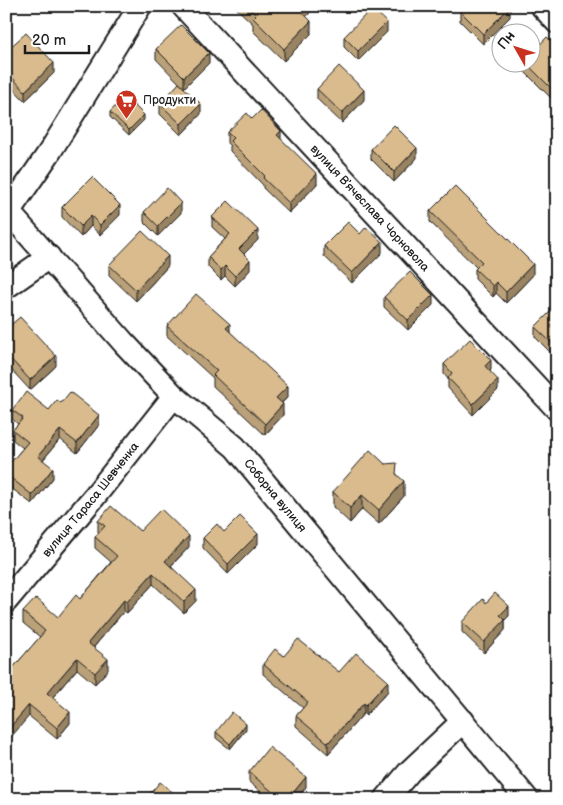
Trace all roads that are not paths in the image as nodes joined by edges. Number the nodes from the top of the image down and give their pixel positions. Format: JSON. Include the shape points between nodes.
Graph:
{"nodes":[{"id":1,"x":140,"y":6,"type":"edge"},
{"id":2,"x":184,"y":6,"type":"edge"},
{"id":3,"x":542,"y":6,"type":"edge"},
{"id":4,"x":557,"y":22,"type":"edge"},
{"id":5,"x":8,"y":210,"type":"edge"},
{"id":6,"x":49,"y":257,"type":"junction"},
{"id":7,"x":6,"y":287,"type":"edge"},
{"id":8,"x":174,"y":396,"type":"junction"},
{"id":9,"x":557,"y":409,"type":"edge"},
{"id":10,"x":6,"y":601,"type":"edge"},
{"id":11,"x":463,"y":721,"type":"junction"},
{"id":12,"x":386,"y":799,"type":"edge"},
{"id":13,"x":527,"y":799,"type":"edge"}],
"edges":[{"from":1,"to":5,"type":"street","via":[[49,153]]},
{"from":2,"to":9,"type":"street","name":"вулиця Вʼячеслава Чорновола"},
{"from":3,"to":4,"type":"street"},
{"from":5,"to":6,"type":"street","name":"Соборна вулиця"},
{"from":6,"to":7,"type":"street"},
{"from":6,"to":8,"type":"street","name":"Соборна вулиця"},
{"from":8,"to":10,"type":"street","name":"вулиця Тараса Шевченка"},
{"from":8,"to":11,"type":"street","name":"Соборна вулиця","via":[[235,447]]},
{"from":11,"to":12,"type":"street","via":[[410,771]]},
{"from":11,"to":13,"type":"street","name":"Соборна вулиця"}]}
